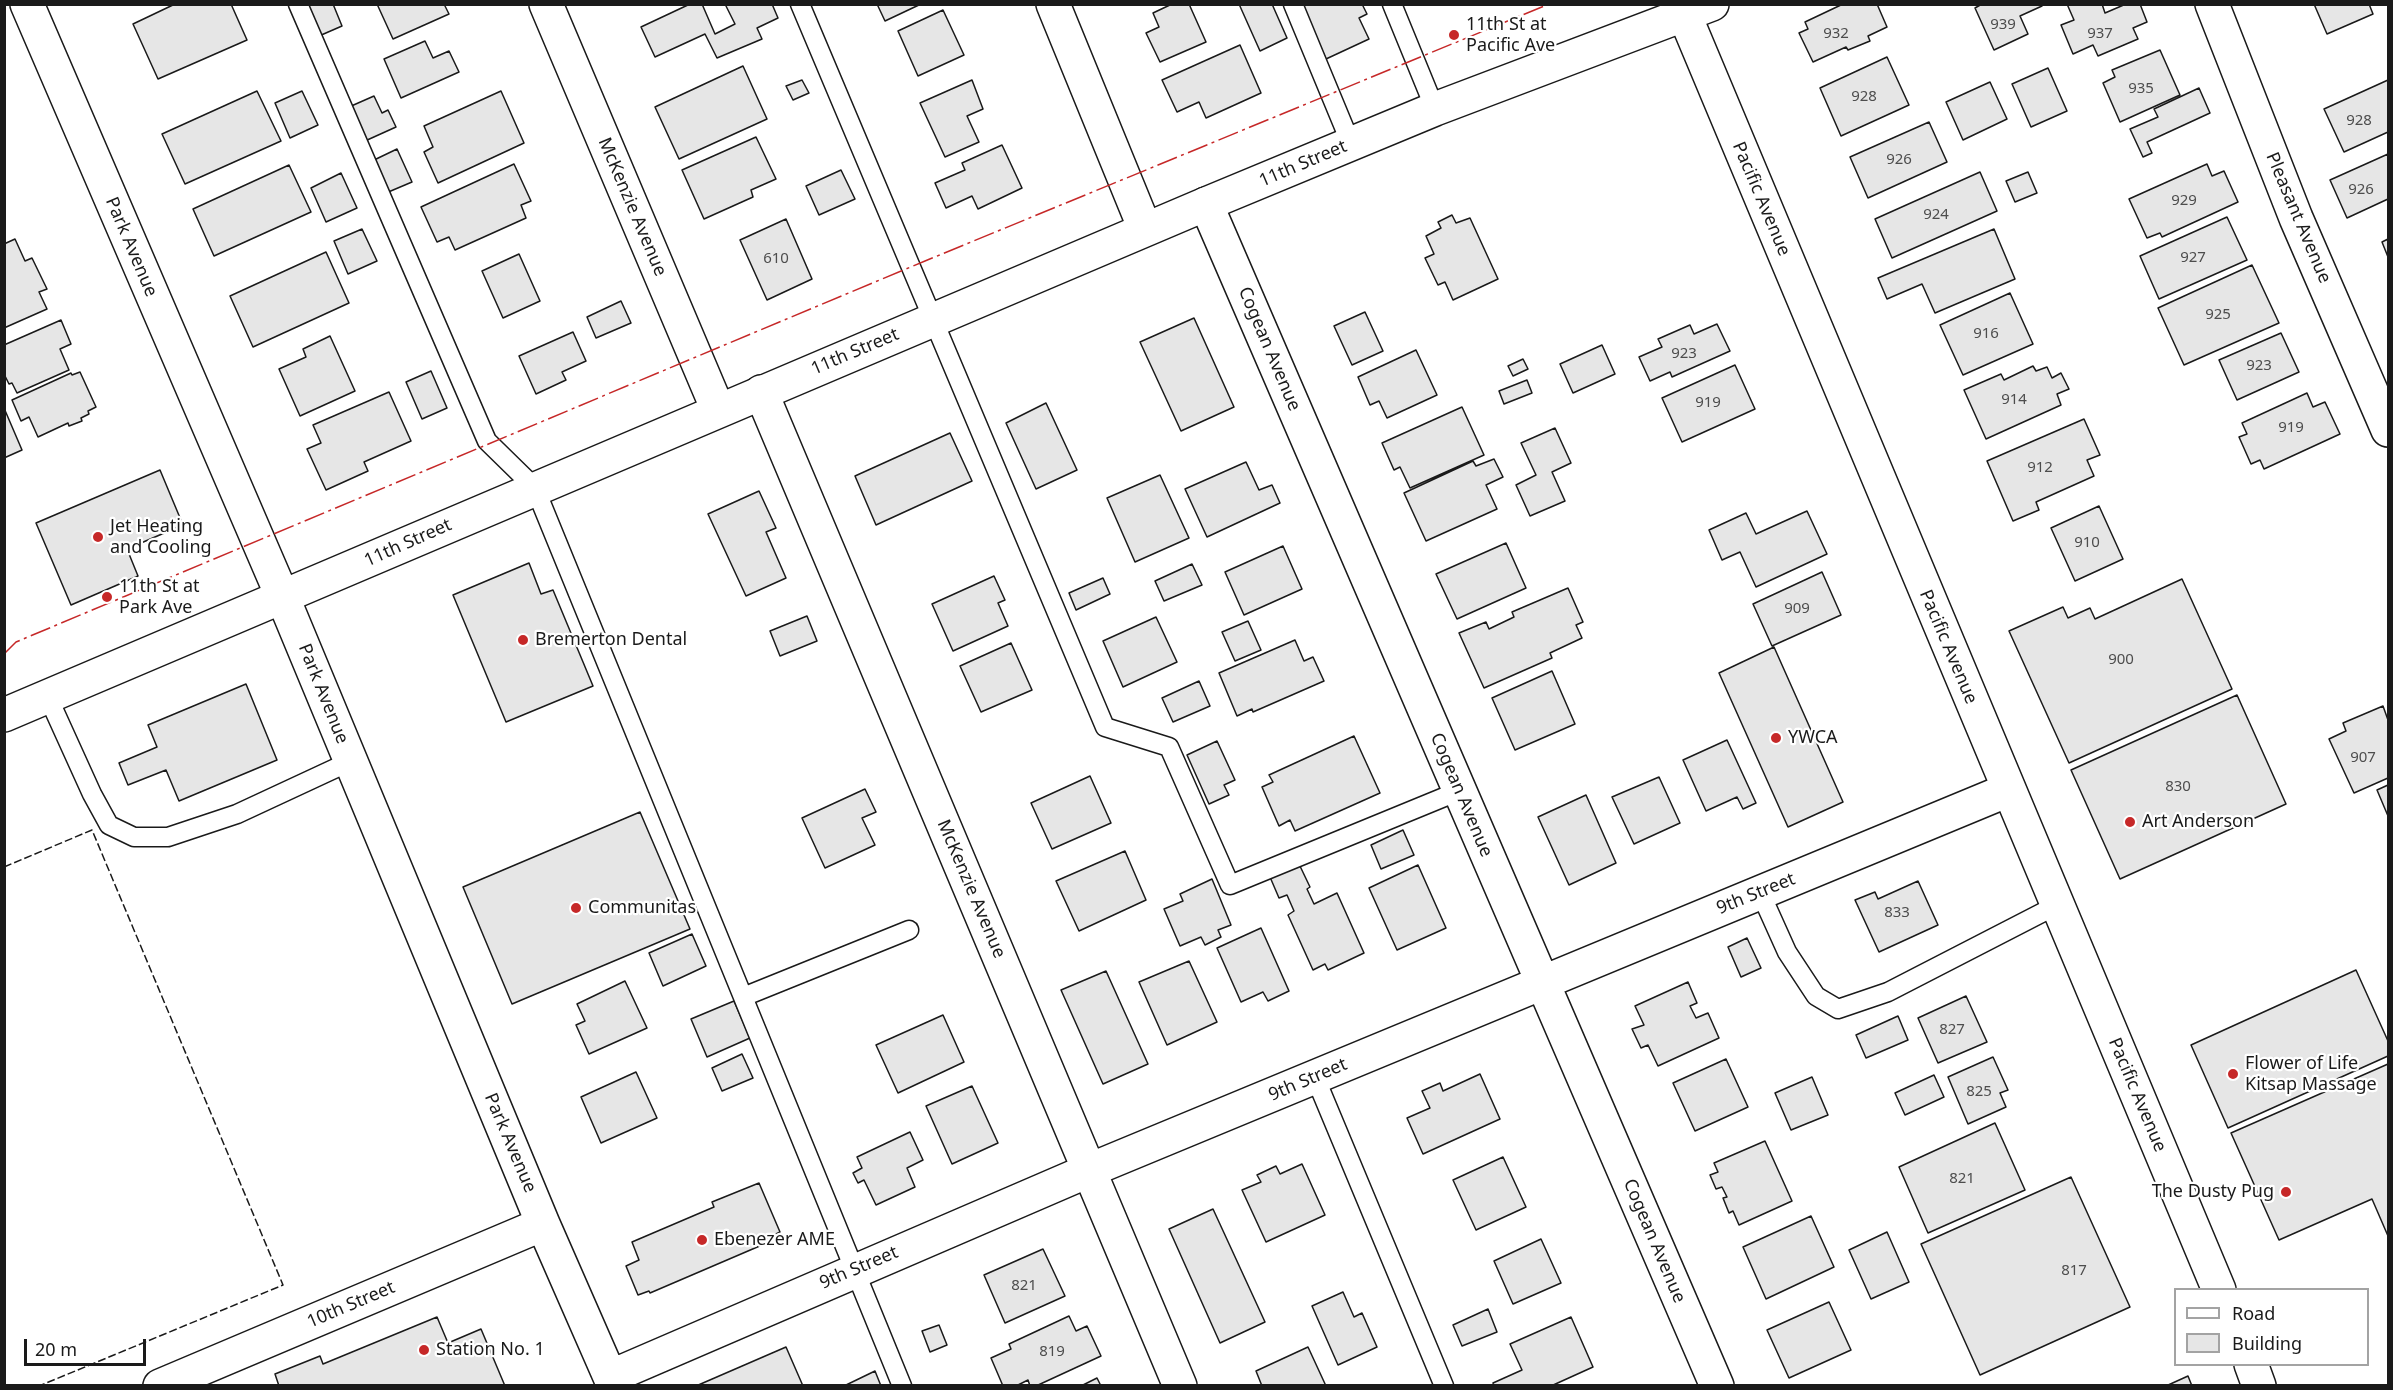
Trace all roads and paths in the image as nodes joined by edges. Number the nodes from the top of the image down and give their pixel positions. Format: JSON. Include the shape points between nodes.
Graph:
{"nodes":[{"id":1,"x":27,"y":4,"type":"edge"},
{"id":2,"x":298,"y":4,"type":"edge"},
{"id":3,"x":546,"y":4,"type":"edge"},
{"id":4,"x":800,"y":4,"type":"edge"},
{"id":5,"x":1053,"y":4,"type":"edge"},
{"id":6,"x":1293,"y":4,"type":"edge"},
{"id":7,"x":1392,"y":4,"type":"edge"},
{"id":8,"x":2212,"y":4,"type":"edge"},
{"id":9,"x":1692,"y":8,"type":"edge"},
{"id":10,"x":1435,"y":109,"type":"junction"},
{"id":11,"x":1351,"y":144,"type":"junction"},
{"id":12,"x":1206,"y":204,"type":"junction"},
{"id":13,"x":1145,"y":230,"type":"junction"},
{"id":14,"x":934,"y":319,"type":"junction"},
{"id":15,"x":761,"y":392,"type":"junction"},
{"id":16,"x":718,"y":410,"type":"junction"},
{"id":17,"x":2388,"y":430,"type":"edge"},
{"id":18,"x":534,"y":488,"type":"junction"},
{"id":19,"x":283,"y":598,"type":"junction"},
{"id":20,"x":48,"y":697,"type":"junction"},
{"id":21,"x":4,"y":715,"type":"edge"},
{"id":22,"x":351,"y":761,"type":"junction"},
{"id":23,"x":2008,"y":790,"type":"junction"},
{"id":24,"x":1459,"y":791,"type":"junction"},
{"id":25,"x":1760,"y":892,"type":"junction"},
{"id":26,"x":2057,"y":905,"type":"junction"},
{"id":27,"x":909,"y":930,"type":"dead end"},
{"id":28,"x":1542,"y":982,"type":"junction"},
{"id":29,"x":742,"y":997,"type":"junction"},
{"id":30,"x":1315,"y":1077,"type":"junction"},
{"id":31,"x":1090,"y":1170,"type":"junction"},
{"id":32,"x":543,"y":1224,"type":"junction"},
{"id":33,"x":854,"y":1270,"type":"junction"},
{"id":34,"x":2218,"y":1288,"type":"edge"},
{"id":35,"x":2251,"y":1366,"type":"edge"},
{"id":36,"x":612,"y":1381,"type":"edge"},
{"id":37,"x":160,"y":1386,"type":"edge"},
{"id":38,"x":902,"y":1386,"type":"edge"},
{"id":39,"x":1180,"y":1386,"type":"edge"},
{"id":40,"x":1444,"y":1386,"type":"edge"},
{"id":41,"x":1717,"y":1386,"type":"edge"},
{"id":42,"x":2259,"y":1386,"type":"edge"}],
"edges":[{"from":1,"to":19,"type":"street","name":"Park Avenue"},
{"from":2,"to":18,"type":"lane","via":[[487,441]]},
{"from":3,"to":16,"type":"street","name":"McKenzie Avenue"},
{"from":4,"to":14,"type":"lane"},
{"from":5,"to":13,"type":"street"},
{"from":6,"to":11,"type":"lane"},
{"from":7,"to":10,"type":"lane"},
{"from":8,"to":17,"type":"street","name":"Pleasant Avenue","via":[[2296,218]]},
{"from":9,"to":10,"type":"street","name":"11th Street"},
{"from":9,"to":23,"type":"street","name":"Pacific Avenue"},
{"from":10,"to":11,"type":"street","name":"11th Street"},
{"from":11,"to":12,"type":"street","name":"11th Street"},
{"from":12,"to":13,"type":"street","name":"11th Street"},
{"from":12,"to":24,"type":"street","name":"Cogean Avenue"},
{"from":13,"to":14,"type":"street","name":"11th Street"},
{"from":14,"to":15,"type":"street","name":"11th Street"},
{"from":14,"to":24,"type":"lane","via":[[1105,727],[1169,747],[1230,885]]},
{"from":15,"to":16,"type":"street","name":"11th Street"},
{"from":15,"to":31,"type":"street","name":"McKenzie Avenue"},
{"from":16,"to":18,"type":"street","name":"11th Street"},
{"from":18,"to":19,"type":"street","name":"11th Street"},
{"from":18,"to":29,"type":"lane"},
{"from":19,"to":20,"type":"street","name":"11th Street"},
{"from":19,"to":22,"type":"street","name":"Park Avenue"},
{"from":20,"to":21,"type":"street","name":"11th Street"},
{"from":20,"to":22,"type":"lane","via":[[109,825],[134,837],[168,837],[237,814]]},
{"from":22,"to":32,"type":"street","name":"Park Avenue"},
{"from":23,"to":25,"type":"street","name":"9th Street"},
{"from":23,"to":26,"type":"street","name":"Pacific Avenue"},
{"from":24,"to":28,"type":"street","name":"Cogean Avenue"},
{"from":25,"to":26,"type":"lane","via":[[1787,952],[1816,996],[1838,1009],[1888,992]]},
{"from":25,"to":28,"type":"street","name":"9th Street"},
{"from":26,"to":34,"type":"street","name":"Pacific Avenue"},
{"from":27,"to":29,"type":"lane"},
{"from":28,"to":30,"type":"street","name":"9th Street"},
{"from":28,"to":41,"type":"street","name":"Cogean Avenue"},
{"from":29,"to":33,"type":"lane"},
{"from":30,"to":31,"type":"street","name":"9th Street"},
{"from":30,"to":40,"type":"lane"},
{"from":31,"to":33,"type":"street","name":"9th Street"},
{"from":31,"to":39,"type":"street","name":"McKenzie Avenue"},
{"from":32,"to":36,"type":"street","name":"Park Avenue"},
{"from":32,"to":37,"type":"street","name":"10th Street"},
{"from":33,"to":36,"type":"street","name":"9th Street"},
{"from":33,"to":38,"type":"lane"},
{"from":35,"to":42,"type":"street"}]}
